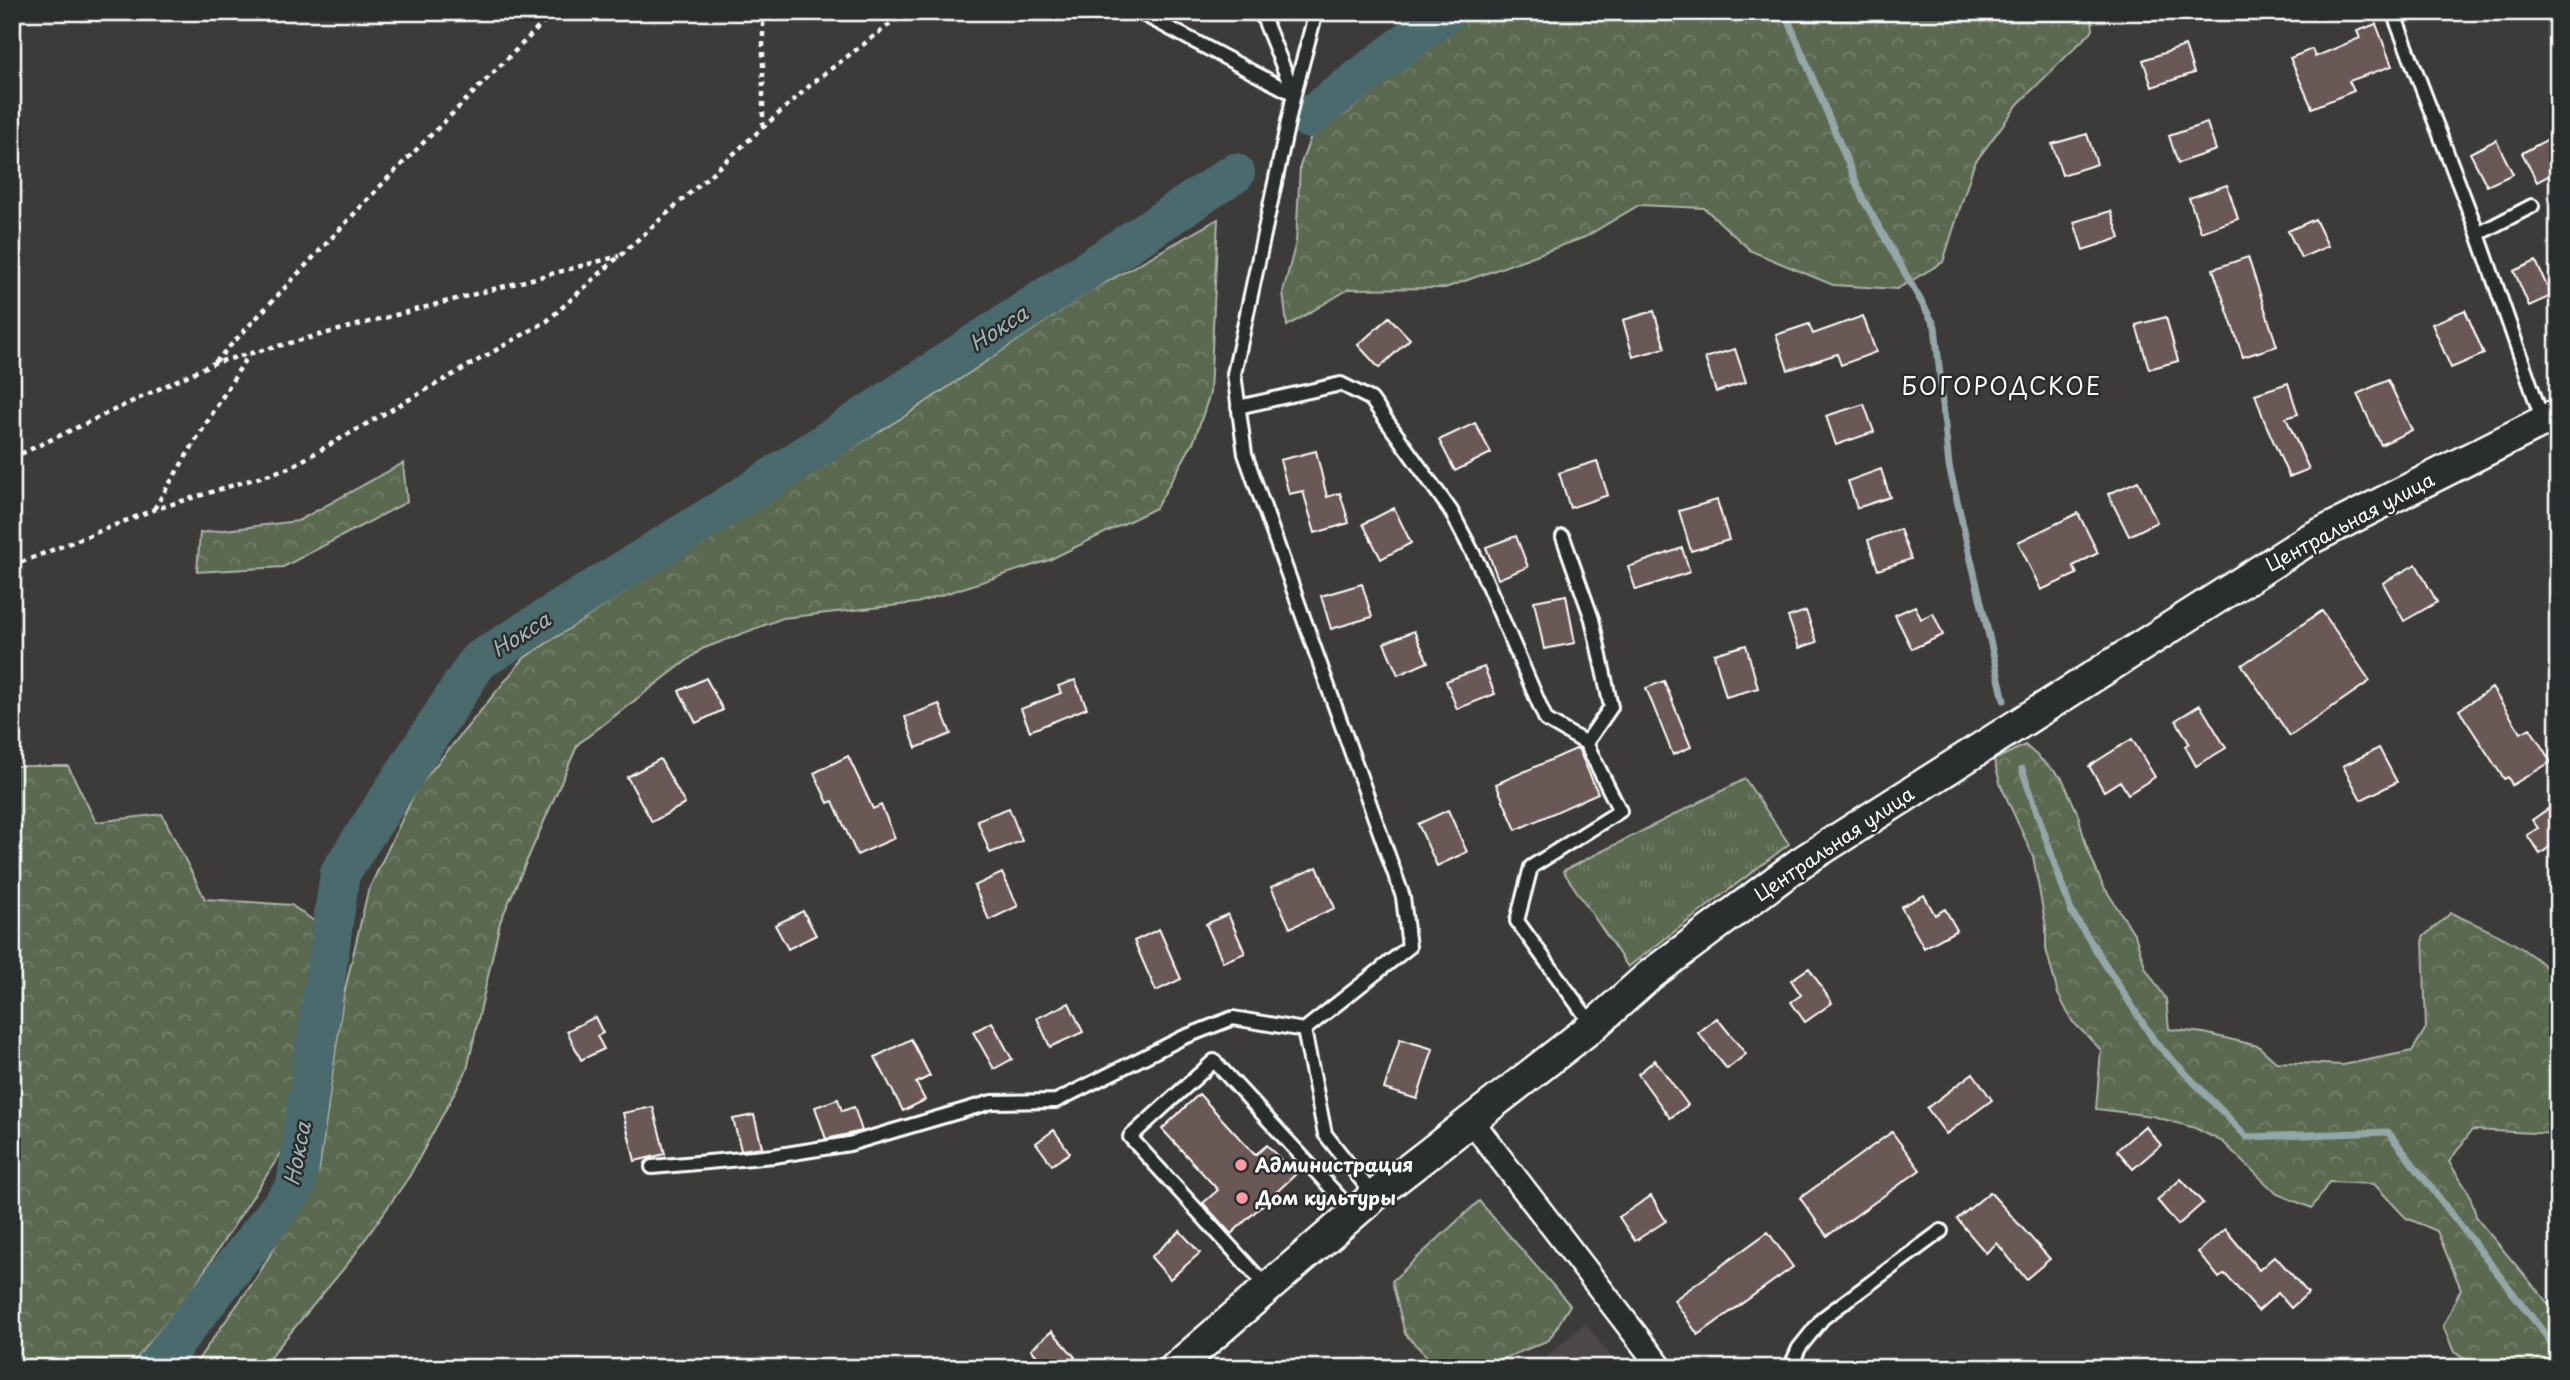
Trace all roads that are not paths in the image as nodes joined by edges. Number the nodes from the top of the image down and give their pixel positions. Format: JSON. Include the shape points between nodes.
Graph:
{"nodes":[{"id":1,"x":1139,"y":12,"type":"edge"},
{"id":2,"x":1261,"y":12,"type":"edge"},
{"id":3,"x":1316,"y":12,"type":"edge"},
{"id":4,"x":2393,"y":12,"type":"edge"},
{"id":5,"x":1294,"y":94,"type":"junction"},
{"id":6,"x":2532,"y":206,"type":"dead end"},
{"id":7,"x":2478,"y":234,"type":"junction"},
{"id":8,"x":1238,"y":407,"type":"junction"},
{"id":9,"x":2550,"y":418,"type":"edge"},
{"id":10,"x":1563,"y":537,"type":"dead end"},
{"id":11,"x":1586,"y":743,"type":"junction"},
{"id":12,"x":1593,"y":1026,"type":"junction"},
{"id":13,"x":1304,"y":1030,"type":"junction"},
{"id":14,"x":1470,"y":1119,"type":"junction"},
{"id":15,"x":652,"y":1167,"type":"dead end"},
{"id":16,"x":1364,"y":1205,"type":"junction"},
{"id":17,"x":1941,"y":1231,"type":"dead end"},
{"id":18,"x":1267,"y":1287,"type":"junction"},
{"id":19,"x":1175,"y":1368,"type":"edge"},
{"id":20,"x":1661,"y":1368,"type":"edge"},
{"id":21,"x":1790,"y":1368,"type":"edge"}],
"edges":[{"from":1,"to":5,"type":"lane"},
{"from":2,"to":5,"type":"lane"},
{"from":3,"to":5,"type":"lane"},
{"from":4,"to":7,"type":"lane"},
{"from":5,"to":8,"type":"lane","via":[[1234,374]]},
{"from":6,"to":7,"type":"lane"},
{"from":7,"to":9,"type":"lane"},
{"from":8,"to":11,"type":"lane","via":[[1341,384],[1371,399],[1451,511],[1546,720]]},
{"from":8,"to":13,"type":"lane","via":[[1245,454],[1403,897],[1409,947]]},
{"from":9,"to":12,"type":"street","name":"Центральная улица","via":[[2308,540],[1800,863],[1650,975]]},
{"from":10,"to":11,"type":"lane","via":[[1592,619],[1611,707]]},
{"from":11,"to":12,"type":"lane","via":[[1620,811],[1531,867],[1517,921]]},
{"from":12,"to":14,"type":"street","name":"Центральная улица"},
{"from":13,"to":15,"type":"lane","via":[[1233,1018],[1182,1038],[1056,1101],[992,1102],[849,1144]]},
{"from":13,"to":16,"type":"lane","via":[[1325,1134]]},
{"from":14,"to":16,"type":"street","name":"Центральная улица"},
{"from":14,"to":20,"type":"street"},
{"from":16,"to":18,"type":"street","name":"Центральная улица"},
{"from":16,"to":18,"type":"lane","via":[[1214,1061],[1130,1137]]},
{"from":17,"to":21,"type":"lane","via":[[1823,1318],[1799,1348]]},
{"from":18,"to":19,"type":"street","name":"Центральная улица"}]}
